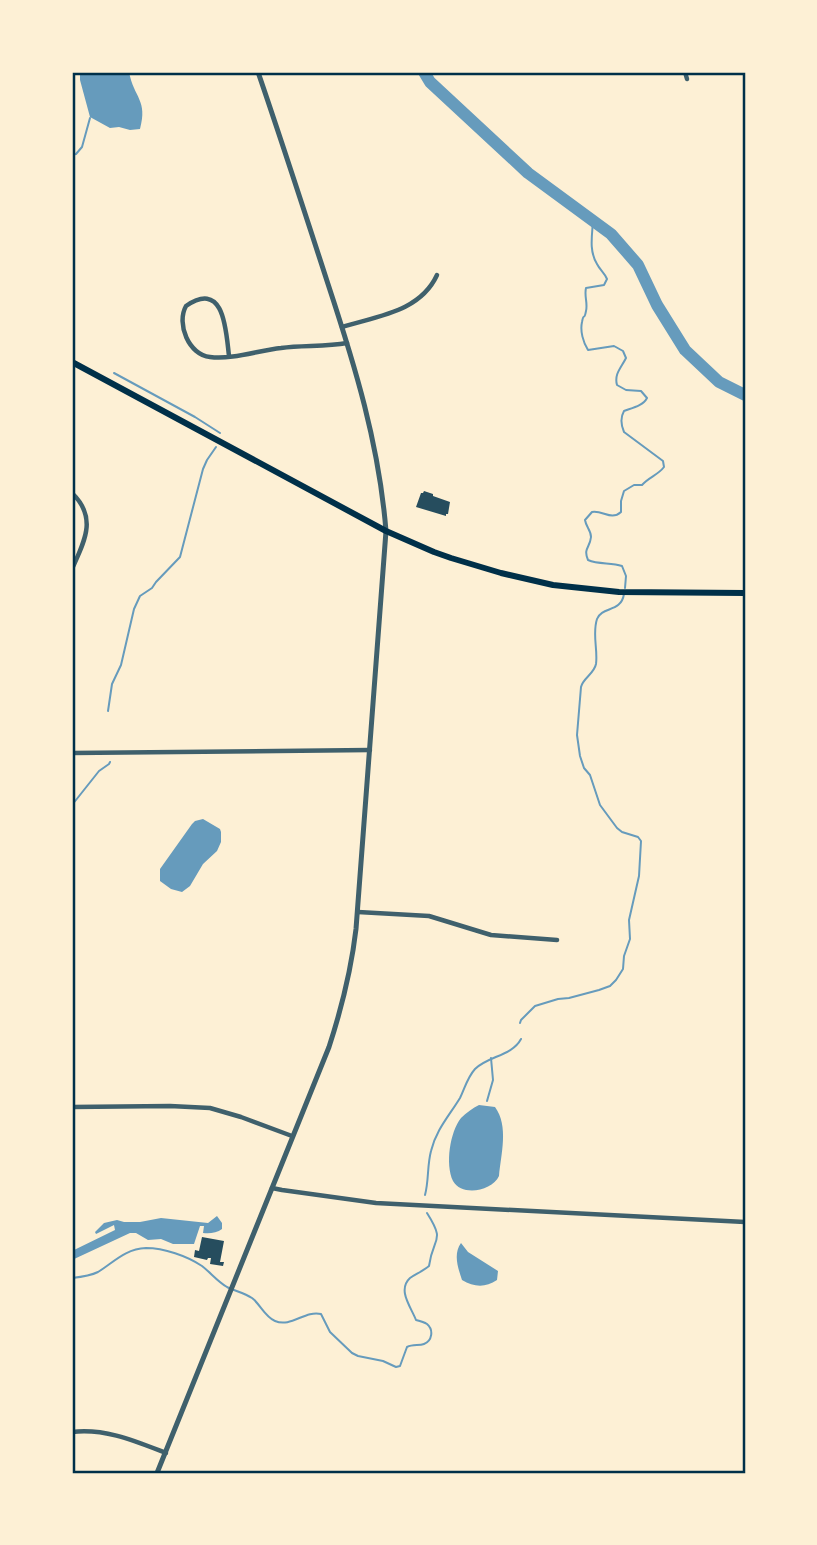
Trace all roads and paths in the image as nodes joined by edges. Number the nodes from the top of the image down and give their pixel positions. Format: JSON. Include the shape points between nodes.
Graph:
{"nodes":[{"id":1,"x":258,"y":72,"type":"edge"},
{"id":2,"x":685,"y":72,"type":"edge"},
{"id":3,"x":687,"y":79,"type":"dead end"},
{"id":4,"x":437,"y":275,"type":"dead end"},
{"id":5,"x":342,"y":327,"type":"junction"},
{"id":6,"x":347,"y":343,"type":"junction"},
{"id":7,"x":229,"y":356,"type":"junction"},
{"id":8,"x":72,"y":362,"type":"edge"},
{"id":9,"x":72,"y":493,"type":"edge"},
{"id":10,"x":386,"y":531,"type":"junction"},
{"id":11,"x":72,"y":569,"type":"edge"},
{"id":12,"x":745,"y":593,"type":"edge"},
{"id":13,"x":370,"y":750,"type":"junction"},
{"id":14,"x":72,"y":753,"type":"edge"},
{"id":15,"x":358,"y":912,"type":"junction"},
{"id":16,"x":557,"y":940,"type":"dead end"},
{"id":17,"x":72,"y":1107,"type":"edge"},
{"id":18,"x":292,"y":1136,"type":"junction"},
{"id":19,"x":272,"y":1188,"type":"junction"},
{"id":20,"x":745,"y":1222,"type":"edge"},
{"id":21,"x":72,"y":1432,"type":"edge"},
{"id":22,"x":166,"y":1452,"type":"junction"},
{"id":23,"x":157,"y":1473,"type":"edge"}],
"edges":[{"from":1,"to":5,"type":"street"},
{"from":2,"to":3,"type":"street"},
{"from":4,"to":5,"type":"street","via":[[427,292],[402,309]]},
{"from":5,"to":6,"type":"street"},
{"from":6,"to":7,"type":"street"},
{"from":6,"to":10,"type":"street","via":[[369,418]]},
{"from":7,"to":7,"type":"street","via":[[207,357],[193,348],[183,326],[186,306],[198,299],[218,304]]},
{"from":8,"to":10,"type":"main road"},
{"from":9,"to":11,"type":"street","via":[[83,508],[87,533]]},
{"from":10,"to":12,"type":"main road","via":[[434,552],[553,585],[629,593]]},
{"from":10,"to":13,"type":"street"},
{"from":13,"to":14,"type":"street"},
{"from":13,"to":15,"type":"street"},
{"from":15,"to":16,"type":"street","via":[[429,915],[491,935]]},
{"from":15,"to":18,"type":"street","via":[[344,1002]]},
{"from":17,"to":18,"type":"street","via":[[210,1108]]},
{"from":18,"to":19,"type":"street"},
{"from":19,"to":20,"type":"street","via":[[376,1203]]},
{"from":19,"to":22,"type":"street"},
{"from":21,"to":22,"type":"street","via":[[110,1433]]},
{"from":22,"to":23,"type":"street"}]}
